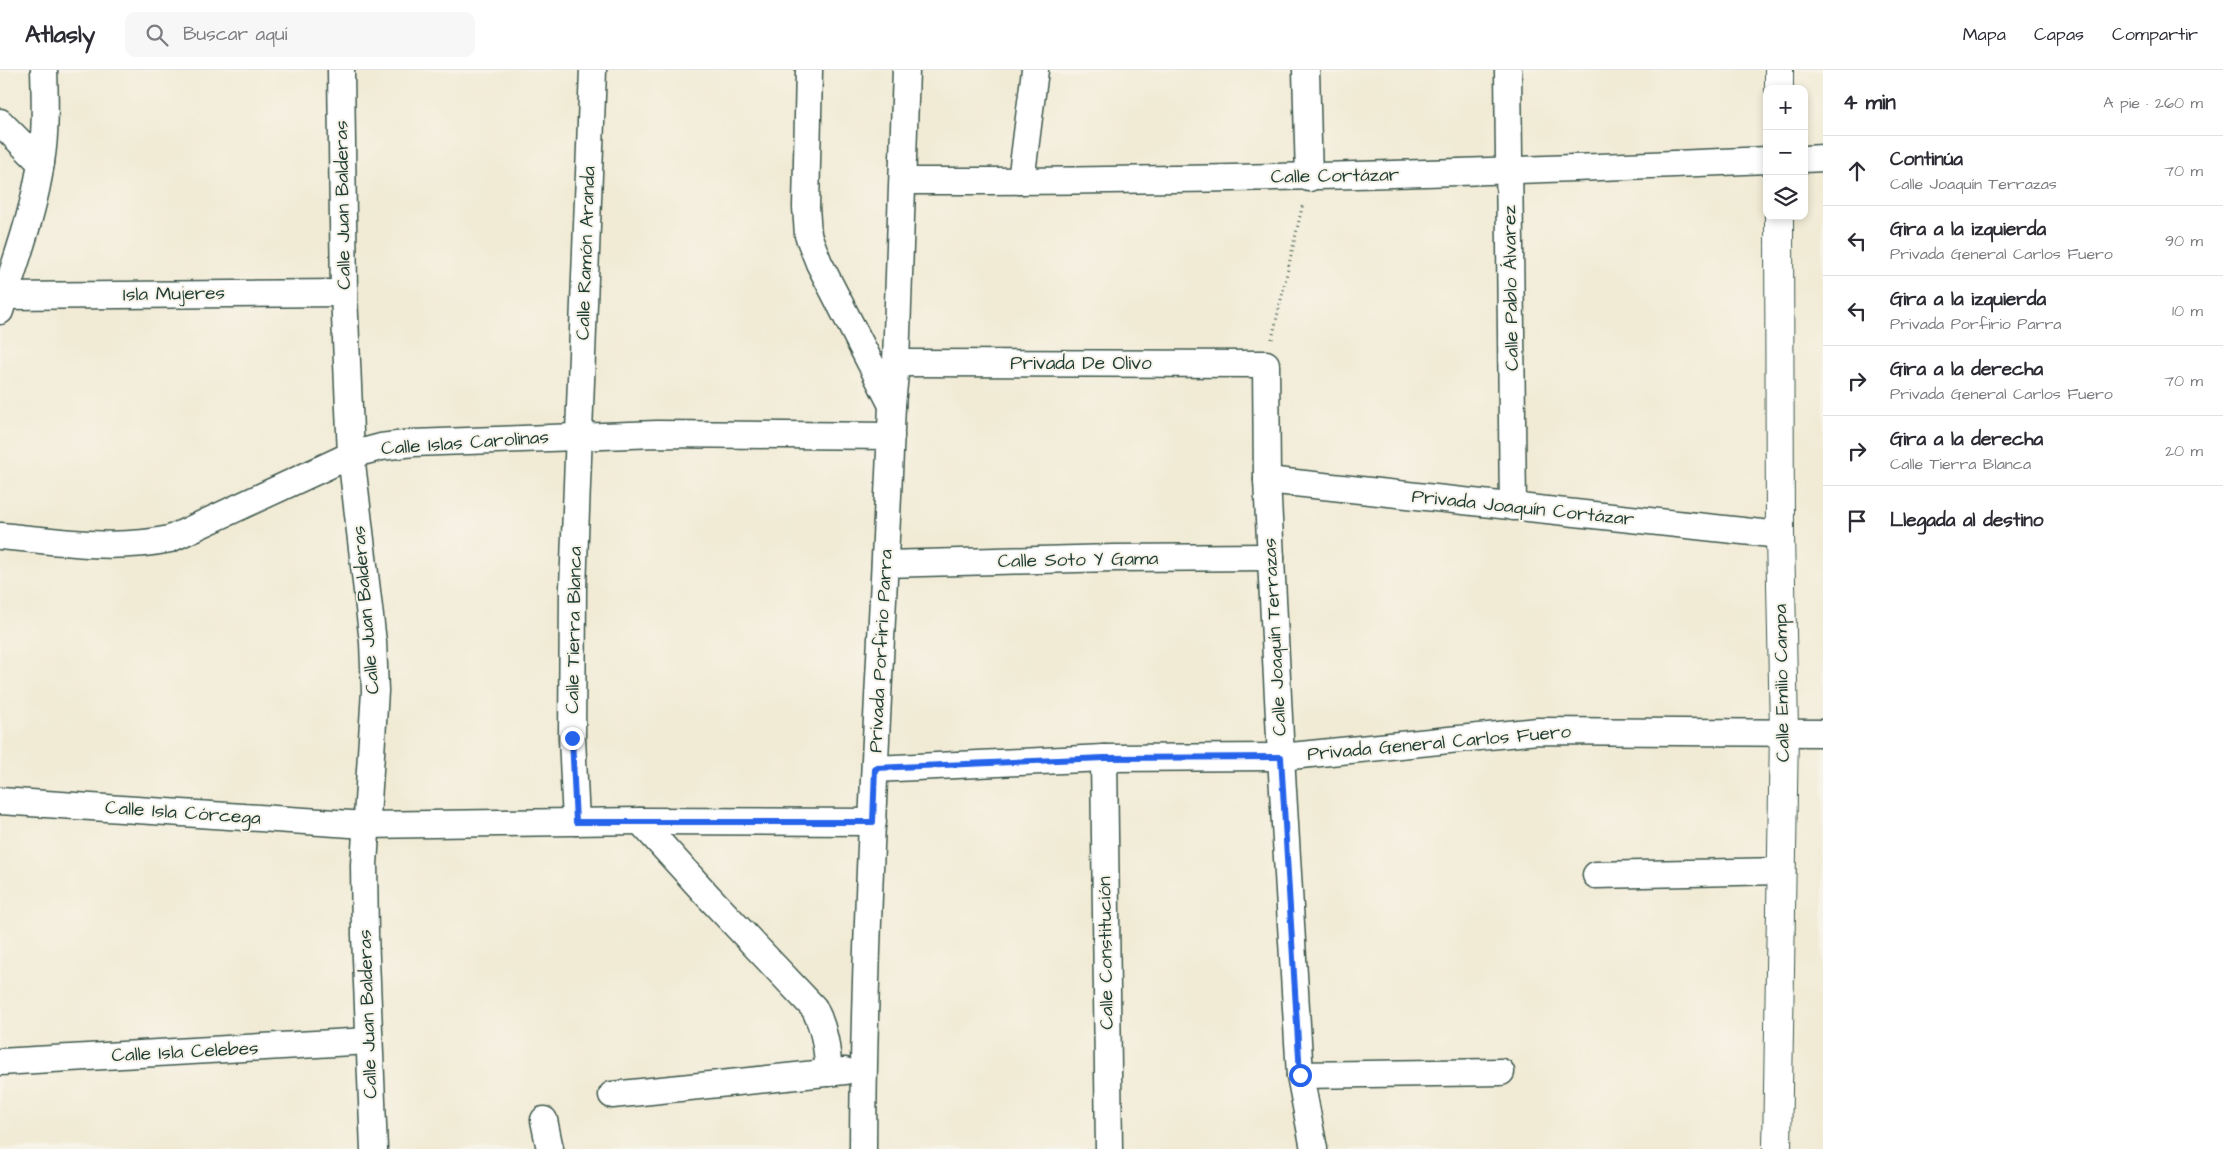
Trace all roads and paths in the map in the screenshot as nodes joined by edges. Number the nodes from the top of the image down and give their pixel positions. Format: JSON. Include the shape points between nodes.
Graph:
{"nodes":[{"id":1,"x":44,"y":70,"type":"edge"},
{"id":2,"x":341,"y":70,"type":"edge"},
{"id":3,"x":592,"y":70,"type":"edge"},
{"id":4,"x":809,"y":70,"type":"edge"},
{"id":5,"x":906,"y":70,"type":"edge"},
{"id":6,"x":1035,"y":70,"type":"edge"},
{"id":7,"x":1306,"y":70,"type":"edge"},
{"id":8,"x":1508,"y":70,"type":"edge"},
{"id":9,"x":1779,"y":70,"type":"edge"},
{"id":10,"x":1779,"y":85,"type":"edge"},
{"id":11,"x":0,"y":122,"type":"edge"},
{"id":12,"x":1823,"y":158,"type":"edge"},
{"id":13,"x":1808,"y":159,"type":"edge"},
{"id":14,"x":1763,"y":160,"type":"edge"},
{"id":15,"x":41,"y":163,"type":"junction"},
{"id":16,"x":1510,"y":172,"type":"junction"},
{"id":17,"x":1309,"y":178,"type":"junction"},
{"id":18,"x":903,"y":181,"type":"junction"},
{"id":19,"x":1021,"y":181,"type":"junction"},
{"id":20,"x":1779,"y":220,"type":"edge"},
{"id":21,"x":344,"y":293,"type":"junction"},
{"id":22,"x":2,"y":304,"type":"edge"},
{"id":23,"x":896,"y":363,"type":"junction"},
{"id":24,"x":1266,"y":364,"type":"junction"},
{"id":25,"x":892,"y":405,"type":"junction"},
{"id":26,"x":891,"y":436,"type":"junction"},
{"id":27,"x":580,"y":437,"type":"junction"},
{"id":28,"x":351,"y":455,"type":"junction"},
{"id":29,"x":1267,"y":480,"type":"junction"},
{"id":30,"x":1513,"y":507,"type":"junction"},
{"id":31,"x":1780,"y":535,"type":"junction"},
{"id":32,"x":0,"y":536,"type":"edge"},
{"id":33,"x":1271,"y":557,"type":"junction"},
{"id":34,"x":885,"y":564,"type":"junction"},
{"id":35,"x":1784,"y":731,"type":"junction"},
{"id":36,"x":1823,"y":733,"type":"edge"},
{"id":37,"x":1281,"y":757,"type":"junction"},
{"id":38,"x":1104,"y":758,"type":"junction"},
{"id":39,"x":875,"y":768,"type":"junction"},
{"id":40,"x":0,"y":800,"type":"edge"},
{"id":41,"x":640,"y":821,"type":"junction"},
{"id":42,"x":576,"y":822,"type":"junction"},
{"id":43,"x":873,"y":822,"type":"junction"},
{"id":44,"x":366,"y":825,"type":"junction"},
{"id":45,"x":1782,"y":871,"type":"junction"},
{"id":46,"x":1596,"y":875,"type":"dead end"},
{"id":47,"x":369,"y":1041,"type":"junction"},
{"id":48,"x":0,"y":1062,"type":"edge"},
{"id":49,"x":863,"y":1069,"type":"junction"},
{"id":50,"x":1501,"y":1072,"type":"dead end"},
{"id":51,"x":828,"y":1073,"type":"junction"},
{"id":52,"x":1300,"y":1075,"type":"junction"},
{"id":53,"x":612,"y":1095,"type":"dead end"},
{"id":54,"x":544,"y":1120,"type":"dead end"},
{"id":55,"x":374,"y":1149,"type":"edge"},
{"id":56,"x":550,"y":1149,"type":"edge"},
{"id":57,"x":863,"y":1149,"type":"edge"},
{"id":58,"x":1109,"y":1149,"type":"edge"},
{"id":59,"x":1314,"y":1149,"type":"edge"},
{"id":60,"x":1777,"y":1149,"type":"edge"}],
"edges":[{"from":1,"to":15,"type":"street","via":[[45,126]]},
{"from":2,"to":21,"type":"street","name":"Calle Juan Balderas"},
{"from":3,"to":27,"type":"street","name":"Calle Ramón Aranda"},
{"from":4,"to":25,"type":"street","via":[[808,235],[819,263]]},
{"from":5,"to":18,"type":"street"},
{"from":6,"to":19,"type":"street"},
{"from":7,"to":17,"type":"street"},
{"from":8,"to":16,"type":"street","name":"Calle Pablo Álvarez"},
{"from":9,"to":10,"type":"street"},
{"from":11,"to":15,"type":"street"},
{"from":12,"to":13,"type":"street"},
{"from":14,"to":16,"type":"street","name":"Calle Cortázar"},
{"from":15,"to":22,"type":"street","via":[[33,202]]},
{"from":16,"to":17,"type":"street","name":"Calle Cortázar"},
{"from":16,"to":30,"type":"street","name":"Calle Pablo Álvarez"},
{"from":17,"to":19,"type":"street","name":"Calle Cortázar"},
{"from":17,"to":24,"type":"path"},
{"from":18,"to":19,"type":"street","name":"Calle Cortázar"},
{"from":18,"to":23,"type":"street"},
{"from":20,"to":31,"type":"street","name":"Calle Emilio Campa"},
{"from":21,"to":22,"type":"street","name":"Isla Mujeres"},
{"from":21,"to":28,"type":"street","name":"Calle Juan Balderas"},
{"from":23,"to":24,"type":"street","name":"Privada De Olivo"},
{"from":23,"to":25,"type":"street","name":"Privada Porfirio Parra"},
{"from":24,"to":29,"type":"street","name":"Calle Joaquín Terrazas"},
{"from":25,"to":26,"type":"street","name":"Privada Porfirio Parra"},
{"from":26,"to":27,"type":"street","name":"Calle Islas Carolinas","via":[[657,434]]},
{"from":26,"to":34,"type":"street","name":"Privada Porfirio Parra"},
{"from":27,"to":28,"type":"street","name":"Calle Islas Carolinas","via":[[413,443]]},
{"from":27,"to":42,"type":"street","name":"Calle Tierra Blanca","via":[[572,673]]},
{"from":28,"to":32,"type":"street","name":"Calle Islas Carolinas","via":[[170,539],[142,545],[108,546]]},
{"from":28,"to":44,"type":"street","name":"Calle Juan Balderas","via":[[373,642],[375,690]]},
{"from":29,"to":30,"type":"street","name":"Privada Joaquín Cortázar"},
{"from":29,"to":33,"type":"street","name":"Calle Joaquín Terrazas"},
{"from":30,"to":31,"type":"street","name":"Privada Joaquín Cortázar"},
{"from":31,"to":35,"type":"street","name":"Calle Emilio Campa"},
{"from":33,"to":34,"type":"street","name":"Calle Soto Y Gama"},
{"from":33,"to":37,"type":"street","name":"Calle Joaquín Terrazas"},
{"from":34,"to":39,"type":"street","name":"Privada Porfirio Parra"},
{"from":35,"to":36,"type":"street","name":"Privada General Carlos Fuero"},
{"from":35,"to":37,"type":"street","name":"Privada General Carlos Fuero","via":[[1538,731]]},
{"from":35,"to":45,"type":"street","name":"Calle Emilio Campa"},
{"from":37,"to":38,"type":"street","name":"Privada General Carlos Fuero"},
{"from":37,"to":52,"type":"street","name":"Calle Joaquín Terrazas"},
{"from":38,"to":39,"type":"street","name":"Privada General Carlos Fuero"},
{"from":38,"to":58,"type":"street","name":"Calle Constitución"},
{"from":39,"to":43,"type":"street","name":"Privada Porfirio Parra"},
{"from":40,"to":44,"type":"street","name":"Calle Isla Córcega"},
{"from":41,"to":42,"type":"street"},
{"from":41,"to":43,"type":"street"},
{"from":41,"to":51,"type":"street","via":[[814,1008],[826,1038]]},
{"from":42,"to":44,"type":"street"},
{"from":43,"to":49,"type":"street","name":"Privada Porfirio Parra"},
{"from":44,"to":47,"type":"street","name":"Calle Juan Balderas","via":[[364,935]]},
{"from":45,"to":46,"type":"street"},
{"from":45,"to":60,"type":"street","name":"Calle Emilio Campa"},
{"from":47,"to":48,"type":"street","name":"Calle Isla Celebes"},
{"from":47,"to":55,"type":"street","name":"Calle Juan Balderas"},
{"from":49,"to":51,"type":"street"},
{"from":49,"to":57,"type":"street","name":"Privada Porfirio Parra"},
{"from":50,"to":52,"type":"street"},
{"from":51,"to":53,"type":"street"},
{"from":52,"to":59,"type":"street","name":"Calle Joaquín Terrazas"},
{"from":54,"to":56,"type":"street"}]}
